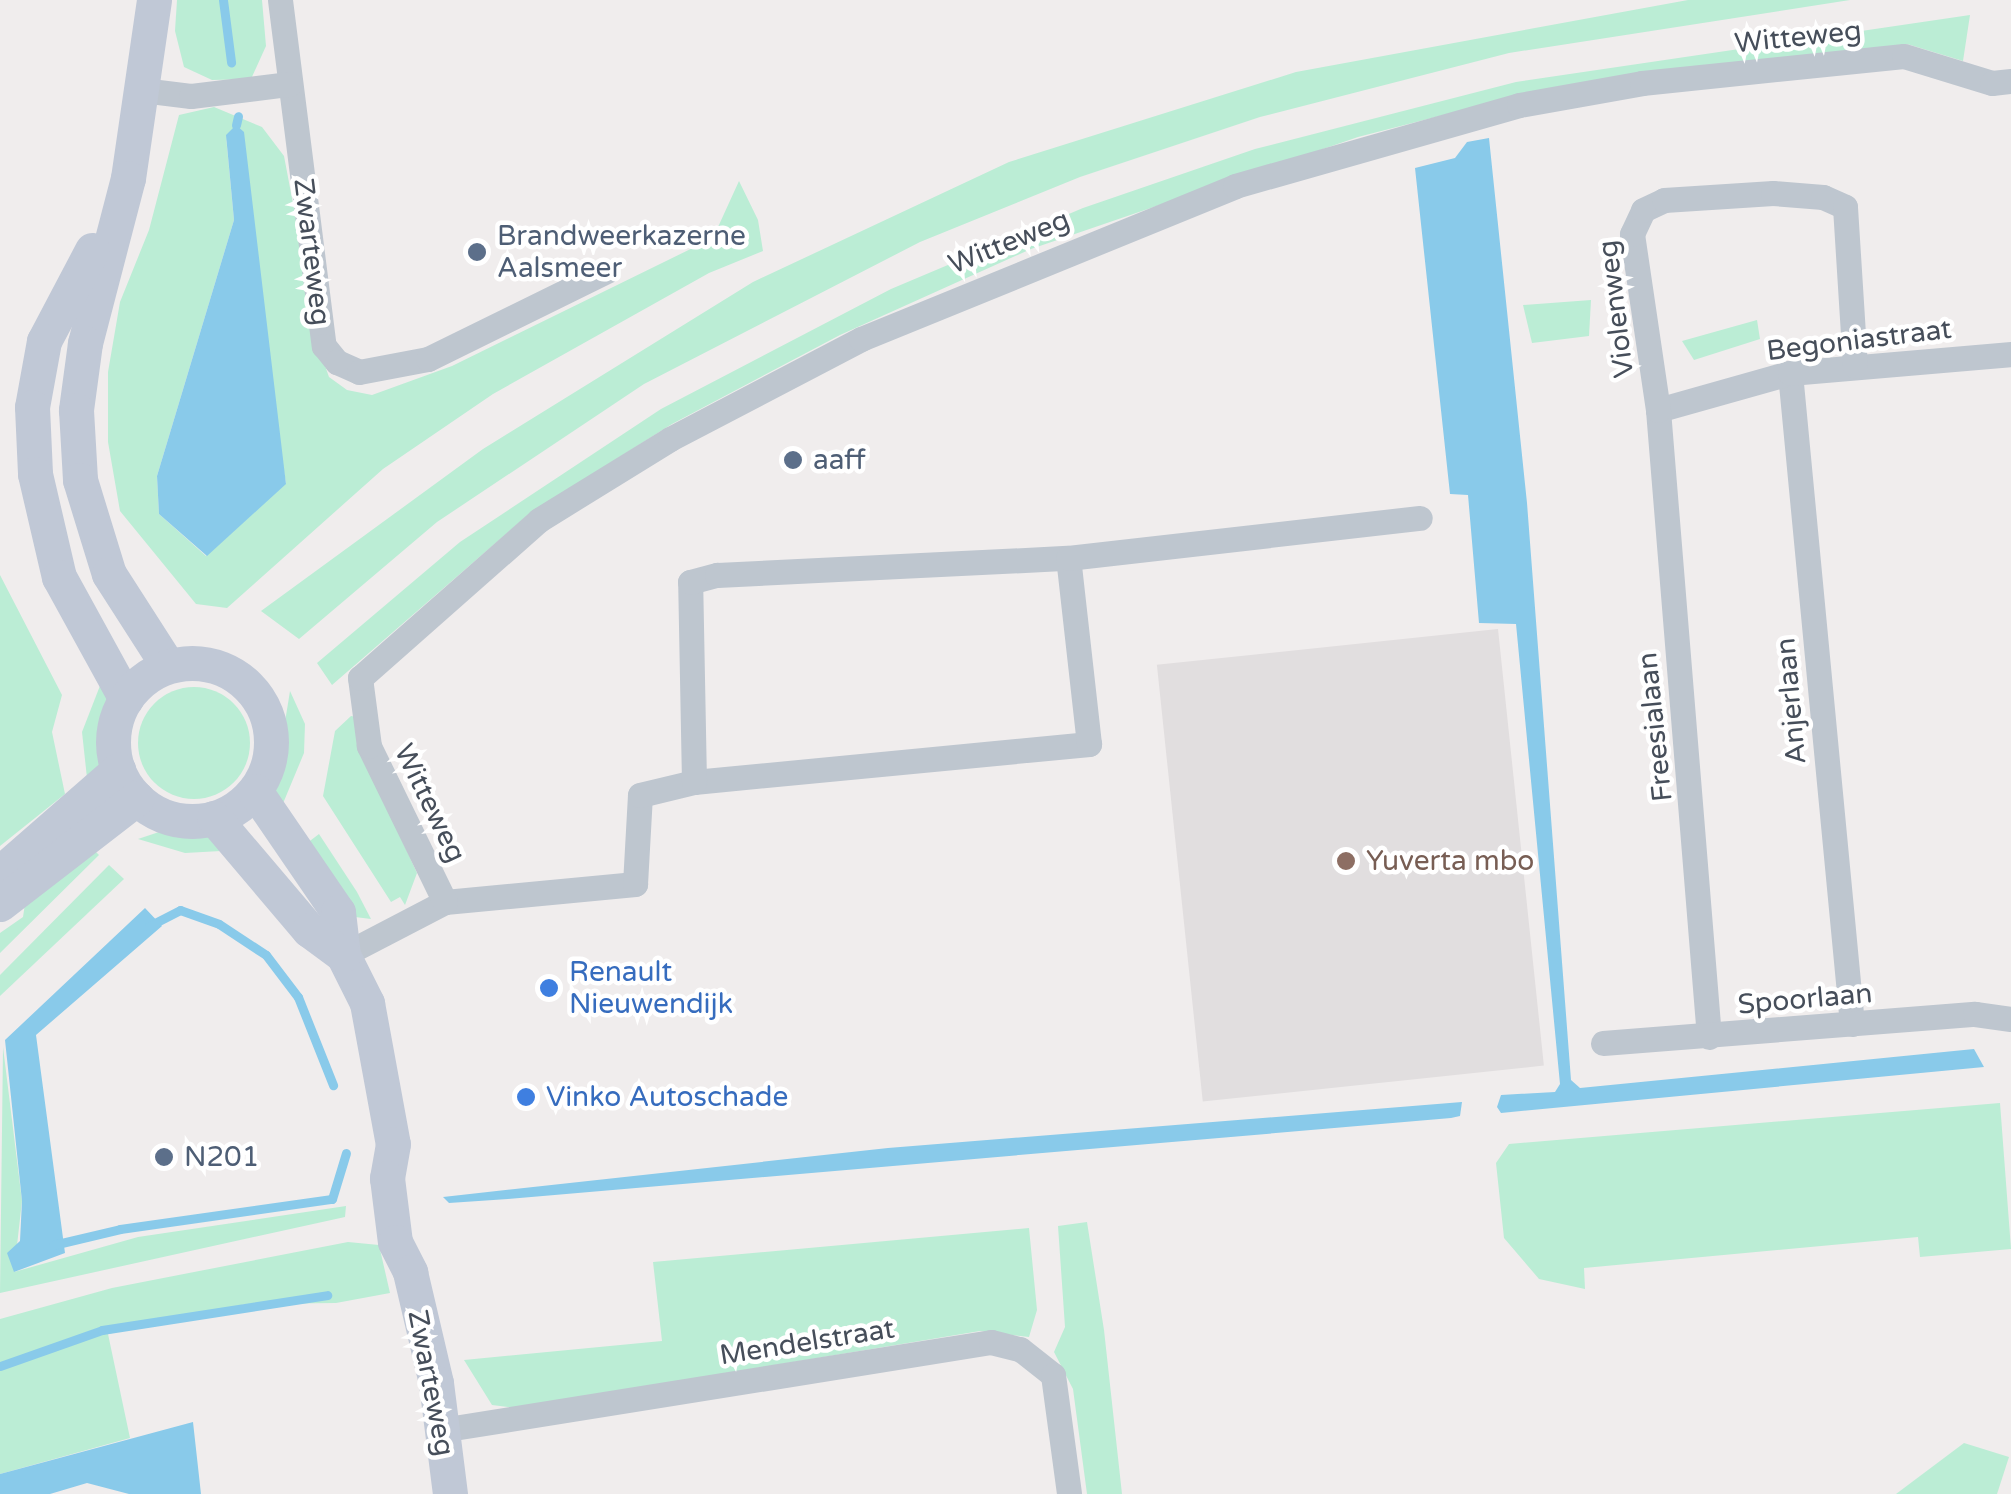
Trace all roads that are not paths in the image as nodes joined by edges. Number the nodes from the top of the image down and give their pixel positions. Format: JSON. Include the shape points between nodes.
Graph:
{"nodes":[{"id":1,"x":154,"y":0,"type":"edge"},
{"id":2,"x":280,"y":0,"type":"edge"},
{"id":3,"x":2011,"y":81,"type":"edge"},
{"id":4,"x":290,"y":84,"type":"junction"},
{"id":5,"x":142,"y":90,"type":"junction"},
{"id":6,"x":128,"y":178,"type":"junction"},
{"id":7,"x":607,"y":271,"type":"dead end"},
{"id":8,"x":2011,"y":354,"type":"edge"},
{"id":9,"x":1855,"y":366,"type":"junction"},
{"id":10,"x":1790,"y":373,"type":"junction"},
{"id":11,"x":1658,"y":410,"type":"junction"},
{"id":12,"x":1420,"y":518,"type":"dead end"},
{"id":13,"x":1068,"y":558,"type":"junction"},
{"id":14,"x":168,"y":666,"type":"junction"},
{"id":15,"x":126,"y":699,"type":"junction"},
{"id":16,"x":694,"y":782,"type":"junction"},
{"id":17,"x":127,"y":784,"type":"junction"},
{"id":18,"x":254,"y":791,"type":"junction"},
{"id":19,"x":214,"y":818,"type":"junction"},
{"id":20,"x":0,"y":873,"type":"edge"},
{"id":21,"x":445,"y":902,"type":"junction"},
{"id":22,"x":0,"y":904,"type":"edge"},
{"id":23,"x":344,"y":956,"type":"junction"},
{"id":24,"x":2011,"y":1019,"type":"edge"},
{"id":25,"x":1852,"y":1024,"type":"junction"},
{"id":26,"x":1709,"y":1038,"type":"junction"},
{"id":27,"x":1603,"y":1043,"type":"dead end"},
{"id":28,"x":442,"y":1430,"type":"junction"},
{"id":29,"x":450,"y":1494,"type":"edge"},
{"id":30,"x":1069,"y":1494,"type":"edge"}],
"edges":[{"from":1,"to":5,"type":"main road"},
{"from":2,"to":4,"type":"street","name":"Zwarteweg"},
{"from":3,"to":21,"type":"street","name":"Witteweg","via":[[1992,83],[1904,56],[1642,84],[1519,105],[1235,186],[860,339],[670,439],[539,520],[360,678],[369,746]]},
{"from":4,"to":5,"type":"street","via":[[191,96]]},
{"from":4,"to":7,"type":"street","name":"Zwarteweg","via":[[324,346],[337,362],[359,372],[428,359]]},
{"from":5,"to":6,"type":"main road"},
{"from":6,"to":14,"type":"main road","via":[[85,342],[76,410],[80,480],[109,574]]},
{"from":6,"to":15,"type":"main road","via":[[44,341],[32,407],[35,474],[60,576]]},
{"from":8,"to":9,"type":"street","name":"Begoniastraat"},
{"from":9,"to":10,"type":"street","name":"Begoniastraat"},
{"from":9,"to":11,"type":"street","name":"Violenweg","via":[[1845,207],[1823,197],[1772,192],[1664,200],[1643,210],[1632,234]]},
{"from":10,"to":11,"type":"street","name":"Begoniastraat"},
{"from":10,"to":25,"type":"street","name":"Anjerlaan"},
{"from":11,"to":26,"type":"street","name":"Freesialaan"},
{"from":12,"to":13,"type":"street"},
{"from":13,"to":16,"type":"street","via":[[716,575],[690,582]]},
{"from":13,"to":16,"type":"street","name":"Witteweg","via":[[1089,744]]},
{"from":14,"to":15,"type":"main road","via":[[143,679]]},
{"from":14,"to":18,"type":"main road","via":[[202,662],[256,693],[272,746]]},
{"from":15,"to":17,"type":"main road","via":[[115,722]]},
{"from":16,"to":21,"type":"street","name":"Witteweg","via":[[640,794],[635,884]]},
{"from":17,"to":19,"type":"main road","via":[[162,815]]},
{"from":17,"to":20,"type":"main road"},
{"from":17,"to":22,"type":"main road"},
{"from":18,"to":19,"type":"main road"},
{"from":18,"to":23,"type":"main road","name":"Zwarteweg","via":[[338,912]]},
{"from":19,"to":23,"type":"main road","name":"Zwarteweg","via":[[309,930]]},
{"from":21,"to":23,"type":"street","name":"Witteweg"},
{"from":23,"to":28,"type":"main road","name":"Zwarteweg","via":[[368,1002],[393,1144],[408,1176],[416,1233],[410,1272]]},
{"from":24,"to":25,"type":"street","name":"Spoorlaan","via":[[1975,1014]]},
{"from":25,"to":26,"type":"street","name":"Spoorlaan"},
{"from":26,"to":27,"type":"street","name":"Spoorlaan"},
{"from":28,"to":29,"type":"main road","name":"Zwarteweg"},
{"from":28,"to":30,"type":"street","name":"Mendelstraat","via":[[992,1342],[1020,1349],[1053,1375]]}]}
